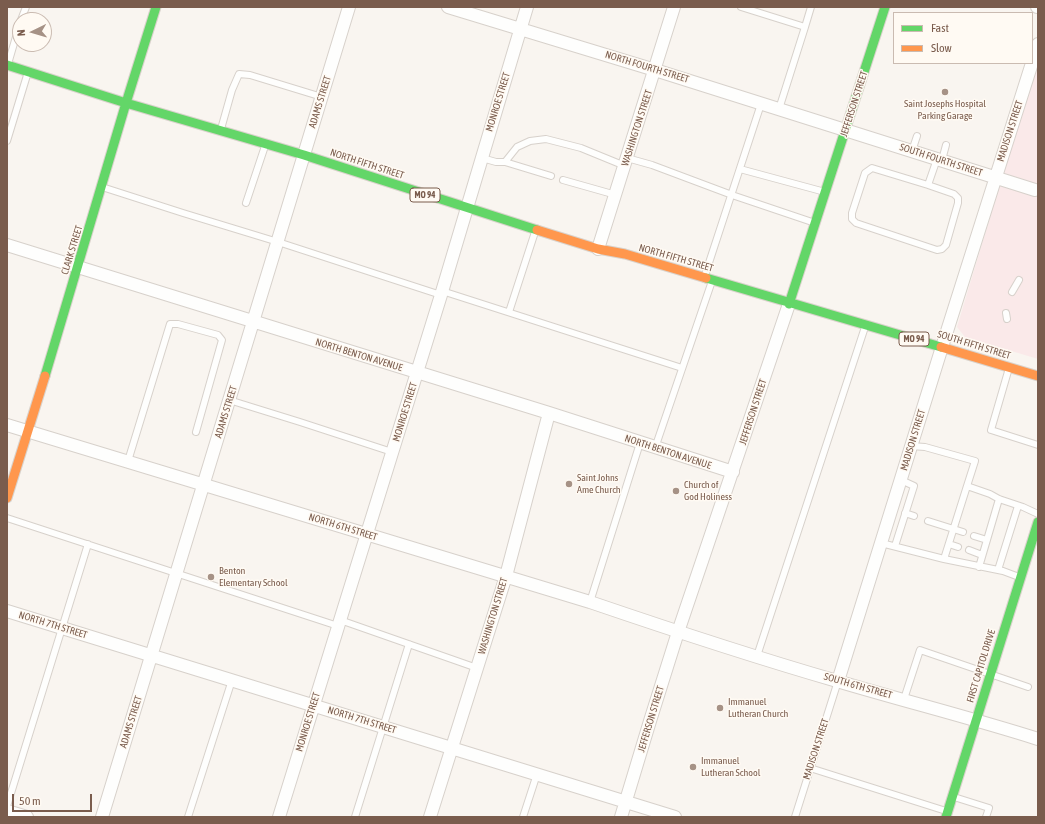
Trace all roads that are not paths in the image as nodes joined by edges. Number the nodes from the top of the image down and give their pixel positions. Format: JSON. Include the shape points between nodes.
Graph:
{"nodes":[{"id":1,"x":156,"y":7,"type":"edge"},
{"id":2,"x":349,"y":7,"type":"edge"},
{"id":3,"x":448,"y":7,"type":"edge"},
{"id":4,"x":527,"y":7,"type":"edge"},
{"id":5,"x":674,"y":7,"type":"edge"},
{"id":6,"x":741,"y":7,"type":"edge"},
{"id":7,"x":811,"y":7,"type":"edge"},
{"id":8,"x":885,"y":7,"type":"edge"},
{"id":9,"x":750,"y":8,"type":"edge"},
{"id":10,"x":805,"y":27,"type":"junction"},
{"id":11,"x":520,"y":29,"type":"junction"},
{"id":12,"x":1038,"y":44,"type":"edge"},
{"id":13,"x":12,"y":49,"type":"edge"},
{"id":14,"x":1033,"y":60,"type":"edge"},
{"id":15,"x":1032,"y":64,"type":"edge"},
{"id":16,"x":7,"y":66,"type":"edge"},
{"id":17,"x":655,"y":70,"type":"junction"},
{"id":18,"x":28,"y":72,"type":"junction"},
{"id":19,"x":322,"y":97,"type":"junction"},
{"id":20,"x":126,"y":103,"type":"junction"},
{"id":21,"x":762,"y":104,"type":"junction"},
{"id":22,"x":779,"y":109,"type":"junction"},
{"id":23,"x":846,"y":130,"type":"junction"},
{"id":24,"x":221,"y":131,"type":"junction"},
{"id":25,"x":917,"y":136,"type":"dead end"},
{"id":26,"x":7,"y":141,"type":"edge"},
{"id":27,"x":266,"y":144,"type":"junction"},
{"id":28,"x":946,"y":145,"type":"dead end"},
{"id":29,"x":912,"y":151,"type":"junction"},
{"id":30,"x":304,"y":155,"type":"junction"},
{"id":31,"x":482,"y":158,"type":"junction"},
{"id":32,"x":939,"y":160,"type":"junction"},
{"id":33,"x":506,"y":162,"type":"junction"},
{"id":34,"x":626,"y":162,"type":"junction"},
{"id":35,"x":740,"y":169,"type":"junction"},
{"id":36,"x":551,"y":176,"type":"dead end"},
{"id":37,"x":996,"y":177,"type":"junction"},
{"id":38,"x":564,"y":180,"type":"dead end"},
{"id":39,"x":928,"y":185,"type":"junction"},
{"id":40,"x":102,"y":186,"type":"junction"},
{"id":41,"x":1035,"y":190,"type":"dead end"},
{"id":42,"x":825,"y":192,"type":"junction"},
{"id":43,"x":616,"y":195,"type":"junction"},
{"id":44,"x":732,"y":195,"type":"junction"},
{"id":45,"x":246,"y":203,"type":"dead end"},
{"id":46,"x":466,"y":209,"type":"junction"},
{"id":47,"x":815,"y":223,"type":"junction"},
{"id":48,"x":535,"y":230,"type":"junction"},
{"id":49,"x":278,"y":242,"type":"junction"},
{"id":50,"x":7,"y":245,"type":"edge"},
{"id":51,"x":598,"y":249,"type":"junction"},
{"id":52,"x":78,"y":267,"type":"junction"},
{"id":53,"x":708,"y":279,"type":"junction"},
{"id":54,"x":1019,"y":280,"type":"dead end"},
{"id":55,"x":1012,"y":292,"type":"dead end"},
{"id":56,"x":442,"y":293,"type":"junction"},
{"id":57,"x":789,"y":304,"type":"junction"},
{"id":58,"x":509,"y":312,"type":"junction"},
{"id":59,"x":253,"y":322,"type":"junction"},
{"id":60,"x":865,"y":325,"type":"junction"},
{"id":61,"x":942,"y":347,"type":"junction"},
{"id":62,"x":1009,"y":367,"type":"junction"},
{"id":63,"x":682,"y":368,"type":"junction"},
{"id":64,"x":417,"y":373,"type":"junction"},
{"id":65,"x":1038,"y":376,"type":"edge"},
{"id":66,"x":230,"y":400,"type":"junction"},
{"id":67,"x":549,"y":413,"type":"junction"},
{"id":68,"x":7,"y":425,"type":"edge"},
{"id":69,"x":28,"y":431,"type":"junction"},
{"id":70,"x":196,"y":432,"type":"dead end"},
{"id":71,"x":640,"y":443,"type":"junction"},
{"id":72,"x":1038,"y":445,"type":"edge"},
{"id":73,"x":912,"y":446,"type":"junction"},
{"id":74,"x":655,"y":448,"type":"junction"},
{"id":75,"x":392,"y":452,"type":"junction"},
{"id":76,"x":128,"y":462,"type":"junction"},
{"id":77,"x":733,"y":472,"type":"junction"},
{"id":78,"x":901,"y":480,"type":"junction"},
{"id":79,"x":204,"y":484,"type":"junction"},
{"id":80,"x":967,"y":486,"type":"junction"},
{"id":81,"x":7,"y":498,"type":"edge"},
{"id":82,"x":999,"y":499,"type":"junction"},
{"id":83,"x":1018,"y":506,"type":"junction"},
{"id":84,"x":905,"y":513,"type":"junction"},
{"id":85,"x":1038,"y":514,"type":"edge"},
{"id":86,"x":914,"y":516,"type":"dead end"},
{"id":87,"x":7,"y":518,"type":"edge"},
{"id":88,"x":928,"y":520,"type":"dead end"},
{"id":89,"x":1038,"y":522,"type":"edge"},
{"id":90,"x":954,"y":529,"type":"junction"},
{"id":91,"x":963,"y":532,"type":"dead end"},
{"id":92,"x":367,"y":534,"type":"junction"},
{"id":93,"x":974,"y":536,"type":"dead end"},
{"id":94,"x":987,"y":540,"type":"junction"},
{"id":95,"x":881,"y":543,"type":"junction"},
{"id":96,"x":88,"y":544,"type":"junction"},
{"id":97,"x":949,"y":544,"type":"junction"},
{"id":98,"x":894,"y":546,"type":"junction"},
{"id":99,"x":958,"y":547,"type":"dead end"},
{"id":100,"x":969,"y":550,"type":"dead end"},
{"id":101,"x":982,"y":555,"type":"junction"},
{"id":102,"x":944,"y":559,"type":"junction"},
{"id":103,"x":1032,"y":560,"type":"edge"},
{"id":104,"x":979,"y":566,"type":"junction"},
{"id":105,"x":998,"y":570,"type":"junction"},
{"id":106,"x":177,"y":573,"type":"junction"},
{"id":107,"x":506,"y":576,"type":"junction"},
{"id":108,"x":1020,"y":578,"type":"junction"},
{"id":109,"x":590,"y":602,"type":"junction"},
{"id":110,"x":7,"y":611,"type":"edge"},
{"id":111,"x":339,"y":623,"type":"junction"},
{"id":112,"x":62,"y":628,"type":"junction"},
{"id":113,"x":678,"y":632,"type":"junction"},
{"id":114,"x":409,"y":644,"type":"junction"},
{"id":115,"x":152,"y":655,"type":"junction"},
{"id":116,"x":757,"y":656,"type":"junction"},
{"id":117,"x":477,"y":668,"type":"junction"},
{"id":118,"x":990,"y":674,"type":"junction"},
{"id":119,"x":232,"y":680,"type":"junction"},
{"id":120,"x":838,"y":681,"type":"junction"},
{"id":121,"x":1028,"y":687,"type":"dead end"},
{"id":122,"x":904,"y":699,"type":"junction"},
{"id":123,"x":314,"y":705,"type":"junction"},
{"id":124,"x":976,"y":719,"type":"junction"},
{"id":125,"x":384,"y":727,"type":"junction"},
{"id":126,"x":1038,"y":738,"type":"edge"},
{"id":127,"x":452,"y":748,"type":"junction"},
{"id":128,"x":810,"y":768,"type":"junction"},
{"id":129,"x":537,"y":774,"type":"junction"},
{"id":130,"x":952,"y":796,"type":"junction"},
{"id":131,"x":626,"y":802,"type":"junction"},
{"id":132,"x":7,"y":806,"type":"edge"},
{"id":133,"x":7,"y":811,"type":"edge"},
{"id":134,"x":946,"y":814,"type":"edge"},
{"id":135,"x":27,"y":817,"type":"edge"},
{"id":136,"x":102,"y":817,"type":"edge"},
{"id":137,"x":188,"y":817,"type":"edge"},
{"id":138,"x":279,"y":817,"type":"edge"},
{"id":139,"x":355,"y":817,"type":"edge"},
{"id":140,"x":430,"y":817,"type":"edge"},
{"id":141,"x":523,"y":817,"type":"edge"},
{"id":142,"x":622,"y":817,"type":"edge"},
{"id":143,"x":675,"y":817,"type":"edge"},
{"id":144,"x":795,"y":817,"type":"edge"},
{"id":145,"x":986,"y":817,"type":"edge"}],
"edges":[{"from":1,"to":20,"type":"main road","name":"CLARK STREET"},
{"from":2,"to":19,"type":"street","name":"ADAMS STREET"},
{"from":3,"to":11,"type":"street","name":"NORTH FOURTH STREET"},
{"from":4,"to":11,"type":"street","name":"MONROE STREET"},
{"from":5,"to":17,"type":"street","name":"WASHINGTON STREET"},
{"from":6,"to":9,"type":"lane"},
{"from":7,"to":10,"type":"lane"},
{"from":8,"to":23,"type":"main road","name":"JEFFERSON STREET"},
{"from":9,"to":10,"type":"lane"},
{"from":10,"to":22,"type":"lane"},
{"from":11,"to":17,"type":"street","name":"NORTH FOURTH STREET"},
{"from":11,"to":31,"type":"street","name":"MONROE STREET"},
{"from":12,"to":14,"type":"street","name":"MADISON STREET"},
{"from":13,"to":16,"type":"lane"},
{"from":15,"to":37,"type":"street","name":"MADISON STREET"},
{"from":16,"to":18,"type":"main road","name":"NORTH FIFTH STREET"},
{"from":17,"to":21,"type":"street","name":"NORTH FOURTH STREET"},
{"from":17,"to":34,"type":"street","name":"WASHINGTON STREET"},
{"from":18,"to":20,"type":"main road","name":"NORTH FIFTH STREET"},
{"from":18,"to":26,"type":"lane"},
{"from":19,"to":24,"type":"lane","via":[[239,74]]},
{"from":19,"to":30,"type":"street","name":"ADAMS STREET"},
{"from":20,"to":24,"type":"main road","name":"NORTH FIFTH STREET","number":"MO 94"},
{"from":20,"to":40,"type":"main road","name":"CLARK STREET"},
{"from":21,"to":22,"type":"street","name":"NORTH FOURTH STREET"},
{"from":21,"to":35,"type":"lane"},
{"from":22,"to":23,"type":"street","name":"NORTH FOURTH STREET"},
{"from":23,"to":29,"type":"street","name":"SOUTH FOURTH STREET"},
{"from":23,"to":42,"type":"main road","name":"JEFFERSON STREET"},
{"from":24,"to":27,"type":"main road","name":"NORTH FIFTH STREET","number":"MO 94"},
{"from":25,"to":29,"type":"lane"},
{"from":27,"to":30,"type":"main road","name":"NORTH FIFTH STREET","number":"MO 94"},
{"from":27,"to":45,"type":"lane"},
{"from":28,"to":32,"type":"lane"},
{"from":29,"to":32,"type":"street","name":"SOUTH FOURTH STREET"},
{"from":30,"to":46,"type":"main road","name":"NORTH FIFTH STREET","number":"MO 94"},
{"from":30,"to":49,"type":"street","name":"ADAMS STREET"},
{"from":31,"to":33,"type":"lane"},
{"from":31,"to":46,"type":"street","name":"MONROE STREET"},
{"from":32,"to":37,"type":"street","name":"SOUTH FOURTH STREET"},
{"from":32,"to":39,"type":"lane"},
{"from":33,"to":34,"type":"lane","via":[[517,146],[546,139]]},
{"from":33,"to":36,"type":"lane"},
{"from":34,"to":43,"type":"street","name":"WASHINGTON STREET"},
{"from":34,"to":44,"type":"lane","via":[[652,165]]},
{"from":35,"to":42,"type":"lane"},
{"from":35,"to":44,"type":"lane"},
{"from":37,"to":41,"type":"street","name":"SOUTH FOURTH STREET"},
{"from":37,"to":61,"type":"street","name":"MADISON STREET"},
{"from":38,"to":43,"type":"lane"},
{"from":39,"to":39,"type":"lane","via":[[954,194],[958,198],[946,245],[942,249],[937,250],[856,223],[852,219],[864,173],[872,168]]},
{"from":40,"to":49,"type":"lane"},
{"from":40,"to":52,"type":"main road","name":"CLARK STREET"},
{"from":42,"to":47,"type":"main road","name":"JEFFERSON STREET"},
{"from":43,"to":51,"type":"street","name":"WASHINGTON STREET"},
{"from":44,"to":47,"type":"lane"},
{"from":44,"to":53,"type":"lane"},
{"from":46,"to":48,"type":"main road","name":"NORTH FIFTH STREET","number":"MO 94"},
{"from":46,"to":56,"type":"street","name":"MONROE STREET"},
{"from":47,"to":57,"type":"main road","name":"JEFFERSON STREET"},
{"from":48,"to":51,"type":"main road","name":"NORTH FIFTH STREET","number":"MO 94"},
{"from":48,"to":58,"type":"lane"},
{"from":49,"to":56,"type":"lane"},
{"from":49,"to":59,"type":"street","name":"ADAMS STREET"},
{"from":50,"to":52,"type":"street","name":"NORTH BENTON AVENUE"},
{"from":51,"to":53,"type":"main road","name":"NORTH FIFTH STREET","number":"MO 94","via":[[625,254]]},
{"from":52,"to":59,"type":"street","name":"NORTH BENTON AVENUE"},
{"from":52,"to":69,"type":"main road","name":"CLARK STREET"},
{"from":53,"to":57,"type":"main road","name":"NORTH FIFTH STREET","number":"MO 94"},
{"from":53,"to":63,"type":"lane"},
{"from":54,"to":55,"type":"lane"},
{"from":56,"to":58,"type":"lane"},
{"from":56,"to":64,"type":"street","name":"MONROE STREET"},
{"from":57,"to":60,"type":"main road","name":"SOUTH FIFTH STREET","number":"MO 94"},
{"from":57,"to":77,"type":"street","name":"JEFFERSON STREET"},
{"from":58,"to":63,"type":"lane"},
{"from":59,"to":64,"type":"street","name":"NORTH BENTON AVENUE"},
{"from":59,"to":66,"type":"street","name":"ADAMS STREET"},
{"from":60,"to":61,"type":"main road","name":"SOUTH FIFTH STREET","number":"MO 94"},
{"from":60,"to":116,"type":"lane"},
{"from":61,"to":62,"type":"main road","name":"SOUTH FIFTH STREET","number":"MO 94"},
{"from":61,"to":73,"type":"street","name":"MADISON STREET"},
{"from":62,"to":65,"type":"main road","name":"SOUTH FIFTH STREET","number":"MO 94"},
{"from":62,"to":72,"type":"lane","via":[[990,430]]},
{"from":63,"to":74,"type":"lane"},
{"from":64,"to":67,"type":"street","name":"NORTH BENTON AVENUE"},
{"from":64,"to":75,"type":"street","name":"MONROE STREET"},
{"from":66,"to":75,"type":"lane"},
{"from":66,"to":79,"type":"street","name":"ADAMS STREET"},
{"from":67,"to":71,"type":"street","name":"NORTH BENTON AVENUE"},
{"from":67,"to":107,"type":"street","name":"WASHINGTON STREET"},
{"from":68,"to":69,"type":"street","name":"NORTH 6TH STREET"},
{"from":69,"to":76,"type":"street","name":"NORTH 6TH STREET"},
{"from":69,"to":81,"type":"main road","name":"CLARK STREET"},
{"from":70,"to":76,"type":"lane","via":[[222,340],[218,335],[170,324]]},
{"from":71,"to":74,"type":"street","name":"NORTH BENTON AVENUE"},
{"from":71,"to":109,"type":"lane"},
{"from":73,"to":78,"type":"street","name":"MADISON STREET"},
{"from":73,"to":80,"type":"lane","via":[[975,461]]},
{"from":74,"to":77,"type":"street","name":"NORTH BENTON AVENUE"},
{"from":75,"to":92,"type":"street","name":"MONROE STREET"},
{"from":76,"to":79,"type":"street","name":"NORTH 6TH STREET"},
{"from":77,"to":113,"type":"street","name":"JEFFERSON STREET"},
{"from":78,"to":84,"type":"lane","via":[[914,486]]},
{"from":78,"to":95,"type":"street","name":"MADISON STREET"},
{"from":79,"to":92,"type":"street","name":"NORTH 6TH STREET"},
{"from":79,"to":106,"type":"street","name":"ADAMS STREET"},
{"from":80,"to":82,"type":"lane"},
{"from":80,"to":90,"type":"lane"},
{"from":82,"to":83,"type":"lane"},
{"from":82,"to":94,"type":"lane","via":[[994,528]]},
{"from":83,"to":85,"type":"lane"},
{"from":83,"to":105,"type":"lane"},
{"from":84,"to":86,"type":"lane"},
{"from":84,"to":98,"type":"lane"},
{"from":87,"to":96,"type":"lane"},
{"from":88,"to":90,"type":"lane"},
{"from":89,"to":103,"type":"main road","name":"FIRST CAPITOL DRIVE"},
{"from":90,"to":91,"type":"lane"},
{"from":90,"to":97,"type":"lane"},
{"from":92,"to":107,"type":"street","name":"NORTH 6TH STREET"},
{"from":92,"to":111,"type":"street","name":"MONROE STREET"},
{"from":93,"to":94,"type":"lane"},
{"from":94,"to":101,"type":"lane"},
{"from":95,"to":98,"type":"lane"},
{"from":95,"to":120,"type":"street","name":"MADISON STREET"},
{"from":96,"to":106,"type":"lane"},
{"from":96,"to":112,"type":"lane"},
{"from":97,"to":99,"type":"lane"},
{"from":97,"to":102,"type":"lane"},
{"from":98,"to":102,"type":"lane"},
{"from":100,"to":101,"type":"lane"},
{"from":101,"to":104,"type":"lane"},
{"from":102,"to":104,"type":"lane"},
{"from":103,"to":108,"type":"main road","name":"FIRST CAPITOL DRIVE"},
{"from":104,"to":105,"type":"lane"},
{"from":105,"to":108,"type":"lane"},
{"from":106,"to":111,"type":"lane"},
{"from":106,"to":115,"type":"street","name":"ADAMS STREET"},
{"from":107,"to":109,"type":"street","name":"NORTH 6TH STREET"},
{"from":107,"to":117,"type":"street","name":"WASHINGTON STREET"},
{"from":108,"to":118,"type":"main road","name":"FIRST CAPITOL DRIVE"},
{"from":109,"to":113,"type":"street","name":"NORTH 6TH STREET"},
{"from":110,"to":112,"type":"street","name":"NORTH 7TH STREET"},
{"from":111,"to":114,"type":"lane"},
{"from":111,"to":123,"type":"street","name":"MONROE STREET"},
{"from":112,"to":115,"type":"street","name":"NORTH 7TH STREET"},
{"from":112,"to":132,"type":"lane"},
{"from":113,"to":116,"type":"street","name":"SOUTH 6TH STREET"},
{"from":113,"to":131,"type":"street","name":"JEFFERSON STREET"},
{"from":114,"to":117,"type":"lane"},
{"from":114,"to":125,"type":"lane"},
{"from":115,"to":119,"type":"street","name":"NORTH 7TH STREET"},
{"from":115,"to":136,"type":"street","name":"ADAMS STREET"},
{"from":116,"to":120,"type":"street","name":"SOUTH 6TH STREET"},
{"from":117,"to":127,"type":"street","name":"WASHINGTON STREET"},
{"from":118,"to":121,"type":"lane"},
{"from":118,"to":122,"type":"lane","via":[[920,650]]},
{"from":118,"to":124,"type":"main road","name":"FIRST CAPITOL DRIVE"},
{"from":119,"to":123,"type":"street","name":"NORTH 7TH STREET"},
{"from":119,"to":137,"type":"lane"},
{"from":120,"to":122,"type":"street","name":"SOUTH 6TH STREET"},
{"from":120,"to":128,"type":"lane","name":"MADISON STREET"},
{"from":122,"to":124,"type":"street","name":"SOUTH 6TH STREET"},
{"from":123,"to":125,"type":"street","name":"NORTH 7TH STREET"},
{"from":123,"to":138,"type":"street","name":"MONROE STREET"},
{"from":124,"to":126,"type":"street","name":"SOUTH 6TH STREET"},
{"from":124,"to":130,"type":"main road","name":"FIRST CAPITOL DRIVE"},
{"from":125,"to":127,"type":"street","name":"NORTH 7TH STREET"},
{"from":125,"to":139,"type":"lane"},
{"from":127,"to":129,"type":"street","name":"NORTH 7TH STREET"},
{"from":127,"to":140,"type":"street","name":"WASHINGTON STREET"},
{"from":128,"to":134,"type":"lane"},
{"from":128,"to":144,"type":"lane","name":"MADISON STREET"},
{"from":129,"to":131,"type":"street","name":"NORTH 7TH STREET"},
{"from":129,"to":141,"type":"lane"},
{"from":130,"to":134,"type":"main road","name":"FIRST CAPITOL DRIVE"},
{"from":130,"to":145,"type":"lane","via":[[989,808]]},
{"from":131,"to":142,"type":"street","name":"JEFFERSON STREET"},
{"from":131,"to":143,"type":"street","name":"NORTH 7TH STREET"},
{"from":133,"to":135,"type":"street"}]}
